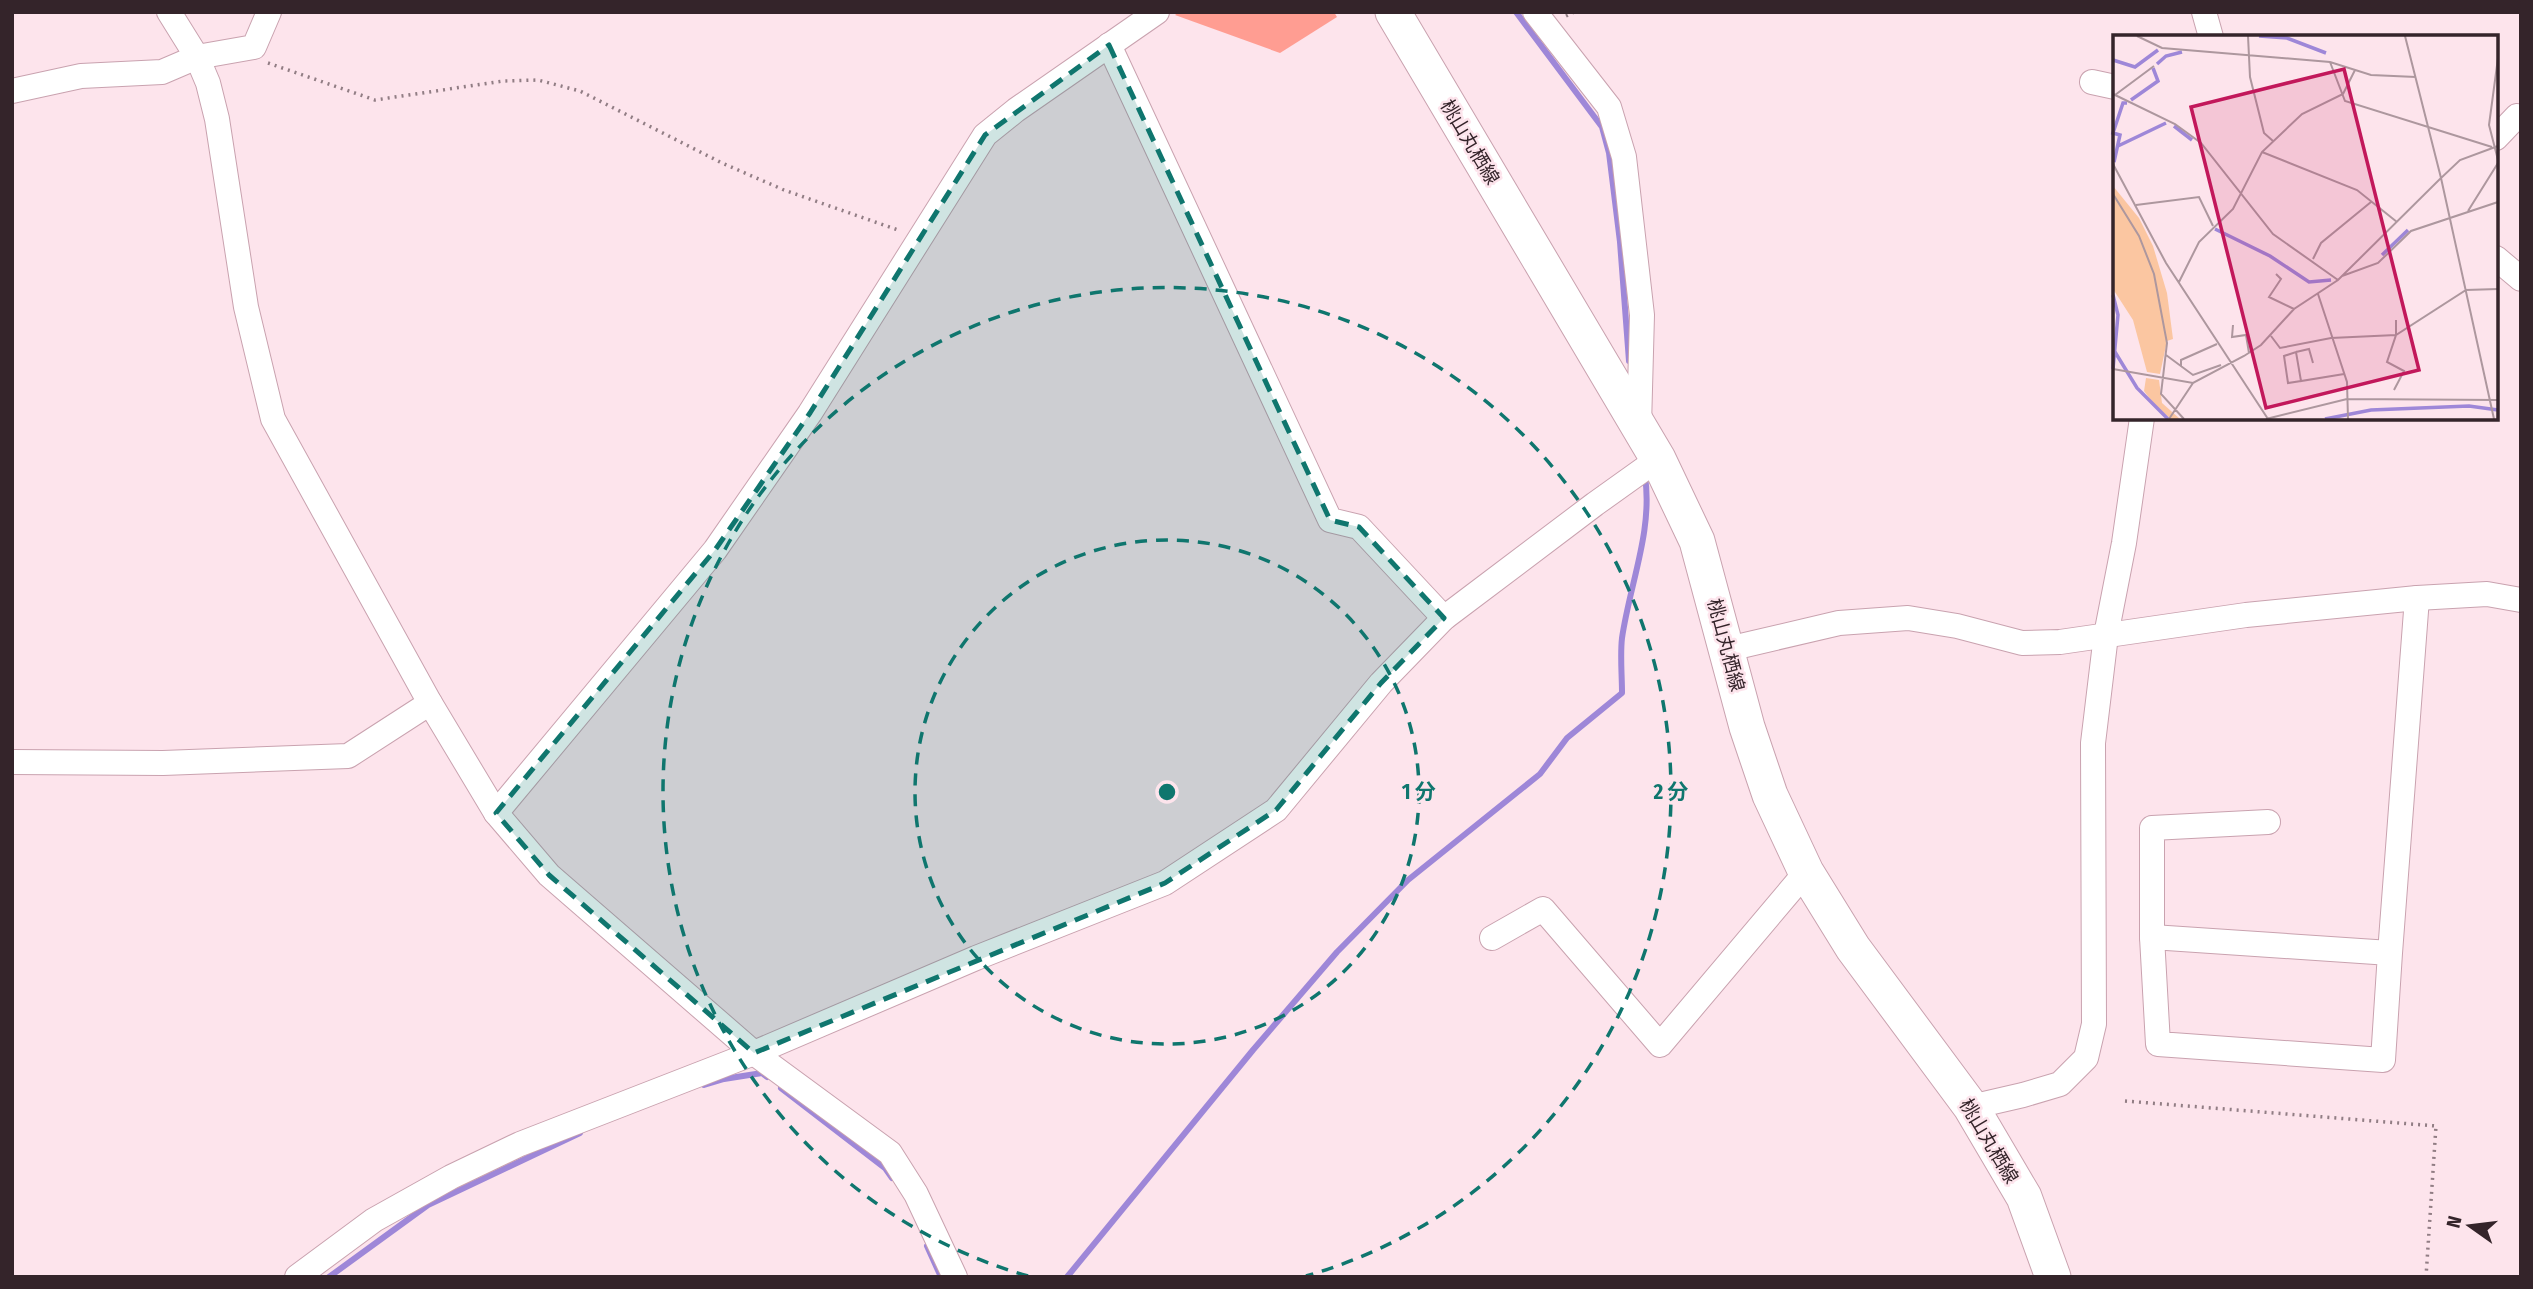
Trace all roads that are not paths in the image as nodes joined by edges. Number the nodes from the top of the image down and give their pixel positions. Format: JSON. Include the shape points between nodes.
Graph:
{"nodes":[{"id":1,"x":169,"y":12,"type":"edge"},
{"id":2,"x":269,"y":12,"type":"edge"},
{"id":3,"x":1157,"y":12,"type":"edge"},
{"id":4,"x":1393,"y":12,"type":"edge"},
{"id":5,"x":1535,"y":12,"type":"edge"},
{"id":6,"x":2204,"y":12,"type":"edge"},
{"id":7,"x":2210,"y":35,"type":"edge"},
{"id":8,"x":1110,"y":45,"type":"junction"},
{"id":9,"x":197,"y":57,"type":"junction"},
{"id":10,"x":12,"y":91,"type":"edge"},
{"id":11,"x":2521,"y":119,"type":"edge"},
{"id":12,"x":2498,"y":136,"type":"edge"},
{"id":13,"x":2498,"y":260,"type":"edge"},
{"id":14,"x":2521,"y":279,"type":"edge"},
{"id":15,"x":2142,"y":420,"type":"edge"},
{"id":16,"x":1639,"y":426,"type":"junction"},
{"id":17,"x":1658,"y":459,"type":"junction"},
{"id":18,"x":2417,"y":598,"type":"junction"},
{"id":19,"x":2521,"y":600,"type":"edge"},
{"id":20,"x":1444,"y":618,"type":"junction"},
{"id":21,"x":2106,"y":635,"type":"junction"},
{"id":22,"x":1728,"y":649,"type":"junction"},
{"id":23,"x":430,"y":703,"type":"junction"},
{"id":24,"x":12,"y":762,"type":"edge"},
{"id":25,"x":496,"y":813,"type":"junction"},
{"id":26,"x":2268,"y":822,"type":"dead end"},
{"id":27,"x":1806,"y":872,"type":"junction"},
{"id":28,"x":2152,"y":937,"type":"junction"},
{"id":29,"x":1492,"y":938,"type":"dead end"},
{"id":30,"x":2390,"y":953,"type":"junction"},
{"id":31,"x":754,"y":1053,"type":"junction"},
{"id":32,"x":1970,"y":1107,"type":"junction"},
{"id":33,"x":297,"y":1277,"type":"edge"},
{"id":34,"x":955,"y":1277,"type":"edge"},
{"id":35,"x":2053,"y":1277,"type":"edge"}],
"edges":[{"from":1,"to":9,"type":"street"},
{"from":2,"to":9,"type":"street","via":[[254,47]]},
{"from":3,"to":8,"type":"street"},
{"from":4,"to":16,"type":"main road","name":"桃山丸栖線"},
{"from":5,"to":16,"type":"street","via":[[1609,107],[1624,157],[1642,315]]},
{"from":6,"to":7,"type":"street"},
{"from":8,"to":20,"type":"street","via":[[1330,520],[1359,527]]},
{"from":8,"to":25,"type":"street","via":[[985,135],[810,413],[715,550]]},
{"from":9,"to":10,"type":"street","via":[[162,72],[81,76]]},
{"from":9,"to":23,"type":"street","via":[[217,119],[246,307],[273,419]]},
{"from":11,"to":12,"type":"street","via":[[2517,116]]},
{"from":13,"to":14,"type":"street"},
{"from":15,"to":21,"type":"street"},
{"from":16,"to":17,"type":"main road","name":"桃山丸栖線"},
{"from":17,"to":20,"type":"street"},
{"from":17,"to":22,"type":"main road","name":"桃山丸栖線","via":[[1697,541]]},
{"from":18,"to":19,"type":"street","via":[[2487,594]]},
{"from":18,"to":21,"type":"street"},
{"from":18,"to":30,"type":"street"},
{"from":20,"to":31,"type":"street","via":[[1381,683],[1276,810],[1165,883]]},
{"from":21,"to":22,"type":"street","via":[[2022,643],[1908,618],[1839,623]]},
{"from":21,"to":32,"type":"street","via":[[2093,743],[2094,1024],[2086,1058],[2060,1084]]},
{"from":22,"to":27,"type":"main road","name":"桃山丸栖線","via":[[1770,795]]},
{"from":23,"to":24,"type":"street","via":[[348,756],[163,763]]},
{"from":23,"to":25,"type":"street"},
{"from":25,"to":31,"type":"street","via":[[549,874]]},
{"from":26,"to":28,"type":"street","via":[[2152,828]]},
{"from":27,"to":29,"type":"street","via":[[1660,1045],[1543,909]]},
{"from":27,"to":32,"type":"main road","name":"桃山丸栖線","via":[[1853,948]]},
{"from":28,"to":30,"type":"street"},
{"from":28,"to":30,"type":"street","via":[[2158,1044],[2383,1060]]},
{"from":31,"to":33,"type":"street","via":[[520,1144],[451,1177],[374,1220]]},
{"from":31,"to":34,"type":"street","via":[[890,1153],[916,1194]]},
{"from":32,"to":35,"type":"main road","name":"桃山丸栖線","via":[[2024,1197]]}]}
